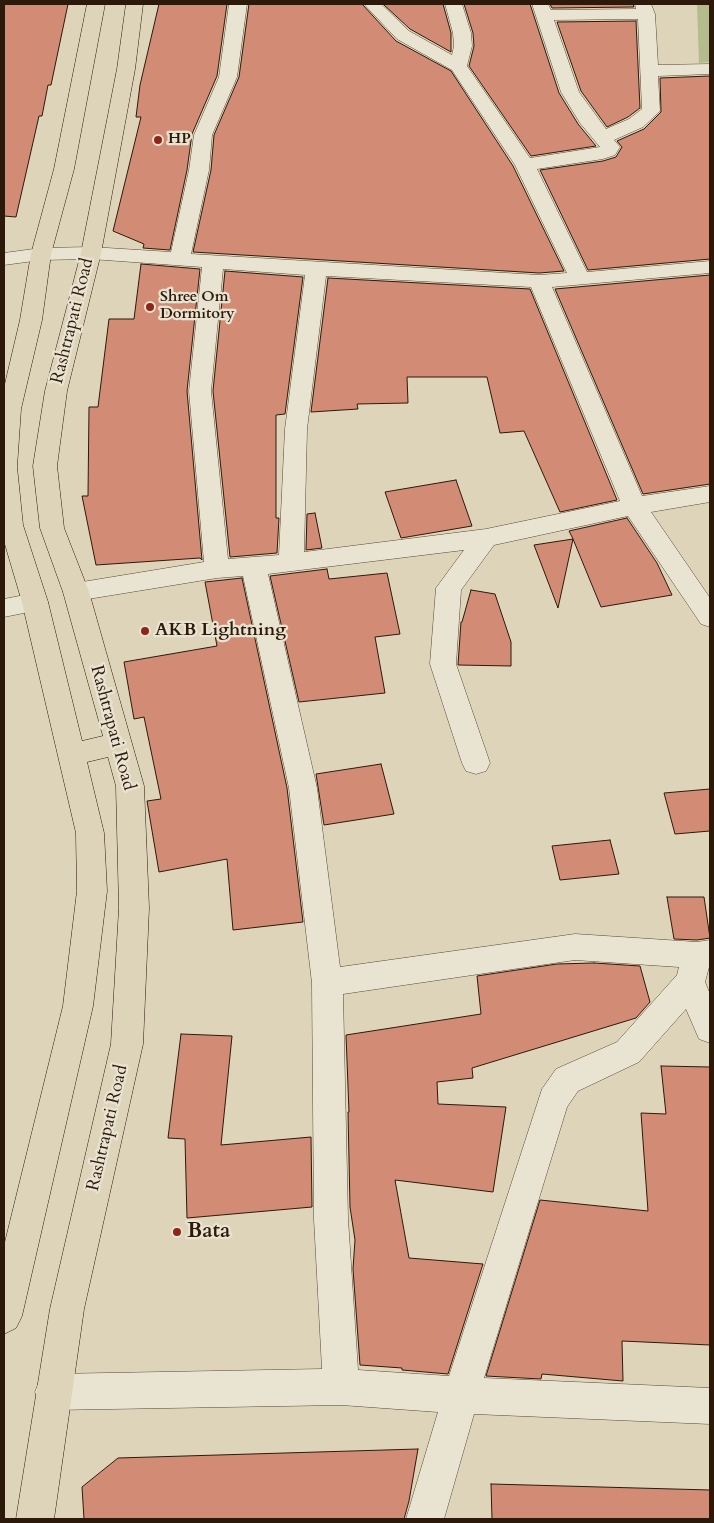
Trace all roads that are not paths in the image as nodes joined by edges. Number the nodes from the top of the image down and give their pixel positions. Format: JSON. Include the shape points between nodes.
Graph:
{"nodes":[{"id":1,"x":96,"y":4,"type":"edge"},
{"id":2,"x":135,"y":4,"type":"edge"},
{"id":3,"x":238,"y":4,"type":"edge"},
{"id":4,"x":372,"y":4,"type":"edge"},
{"id":5,"x":454,"y":4,"type":"edge"},
{"id":6,"x":542,"y":9,"type":"edge"},
{"id":7,"x":645,"y":9,"type":"edge"},
{"id":8,"x":458,"y":66,"type":"junction"},
{"id":9,"x":710,"y":68,"type":"edge"},
{"id":10,"x":650,"y":71,"type":"junction"},
{"id":11,"x":602,"y":138,"type":"junction"},
{"id":12,"x":525,"y":165,"type":"junction"},
{"id":13,"x":91,"y":253,"type":"junction"},
{"id":14,"x":41,"y":254,"type":"junction"},
{"id":15,"x":180,"y":258,"type":"junction"},
{"id":16,"x":4,"y":259,"type":"edge"},
{"id":17,"x":213,"y":261,"type":"junction"},
{"id":18,"x":710,"y":267,"type":"edge"},
{"id":19,"x":316,"y":269,"type":"junction"},
{"id":20,"x":580,"y":279,"type":"junction"},
{"id":21,"x":540,"y":281,"type":"junction"},
{"id":22,"x":710,"y":494,"type":"edge"},
{"id":23,"x":634,"y":506,"type":"junction"},
{"id":24,"x":486,"y":538,"type":"junction"},
{"id":25,"x":291,"y":563,"type":"junction"},
{"id":26,"x":254,"y":567,"type":"junction"},
{"id":27,"x":217,"y":569,"type":"junction"},
{"id":28,"x":76,"y":592,"type":"junction"},
{"id":29,"x":35,"y":602,"type":"junction"},
{"id":30,"x":4,"y":608,"type":"edge"},
{"id":31,"x":710,"y":617,"type":"edge"},
{"id":32,"x":118,"y":744,"type":"junction"},
{"id":33,"x":72,"y":755,"type":"junction"},
{"id":34,"x":476,"y":763,"type":"dead end"},
{"id":35,"x":699,"y":963,"type":"edge"},
{"id":36,"x":327,"y":983,"type":"junction"},
{"id":37,"x":710,"y":1029,"type":"edge"},
{"id":38,"x":4,"y":1316,"type":"edge"},
{"id":39,"x":341,"y":1387,"type":"junction"},
{"id":40,"x":53,"y":1392,"type":"junction"},
{"id":41,"x":461,"y":1395,"type":"junction"},
{"id":42,"x":710,"y":1406,"type":"edge"},
{"id":43,"x":35,"y":1519,"type":"edge"},
{"id":44,"x":425,"y":1519,"type":"edge"}],
"edges":[{"from":1,"to":14,"type":"main road","via":[[64,168]]},
{"from":2,"to":13,"type":"main road","name":"Rashtrapati Road"},
{"from":3,"to":15,"type":"street","via":[[228,77],[203,135],[199,170]]},
{"from":4,"to":8,"type":"street","via":[[403,35]]},
{"from":5,"to":8,"type":"street","via":[[462,33]]},
{"from":6,"to":7,"type":"street"},
{"from":6,"to":11,"type":"street","via":[[570,92]]},
{"from":7,"to":10,"type":"street"},
{"from":8,"to":12,"type":"street"},
{"from":9,"to":10,"type":"street"},
{"from":10,"to":11,"type":"street","via":[[651,111],[636,123]]},
{"from":11,"to":12,"type":"street","via":[[610,147],[603,153]]},
{"from":12,"to":20,"type":"street"},
{"from":13,"to":14,"type":"street"},
{"from":13,"to":15,"type":"street"},
{"from":13,"to":28,"type":"main road","name":"Rashtrapati Road","via":[[56,391],[45,466],[52,528]]},
{"from":14,"to":16,"type":"street"},
{"from":14,"to":29,"type":"main road","via":[[31,320],[10,409],[5,467],[11,526]]},
{"from":15,"to":17,"type":"street"},
{"from":17,"to":19,"type":"street"},
{"from":17,"to":27,"type":"street","via":[[200,391]]},
{"from":18,"to":20,"type":"street"},
{"from":19,"to":21,"type":"street"},
{"from":19,"to":25,"type":"street","via":[[296,429]]},
{"from":20,"to":21,"type":"street"},
{"from":21,"to":23,"type":"street"},
{"from":22,"to":23,"type":"street"},
{"from":23,"to":24,"type":"street"},
{"from":23,"to":31,"type":"street"},
{"from":24,"to":25,"type":"street"},
{"from":24,"to":34,"type":"street","via":[[450,588],[443,664]]},
{"from":25,"to":26,"type":"street"},
{"from":26,"to":27,"type":"street"},
{"from":26,"to":36,"type":"street","via":[[303,788]]},
{"from":27,"to":28,"type":"street"},
{"from":28,"to":32,"type":"main road","name":"Rashtrapati Road"},
{"from":29,"to":30,"type":"street"},
{"from":29,"to":33,"type":"main road"},
{"from":32,"to":33,"type":"main road"},
{"from":32,"to":40,"type":"main road","name":"Rashtrapati Road","via":[[130,786],[134,908],[128,1044],[67,1309]]},
{"from":33,"to":38,"type":"main road","via":[[90,833],[91,900],[78,1006]]},
{"from":35,"to":36,"type":"street","via":[[575,947]]},
{"from":35,"to":37,"type":"street"},
{"from":35,"to":41,"type":"street","via":[[628,1052],[567,1080],[553,1100]]},
{"from":36,"to":39,"type":"street","via":[[331,1219]]},
{"from":39,"to":40,"type":"street"},
{"from":39,"to":41,"type":"street"},
{"from":40,"to":43,"type":"main road","name":"Rashtrapati Road"},
{"from":41,"to":42,"type":"street"},
{"from":41,"to":44,"type":"street"}]}
